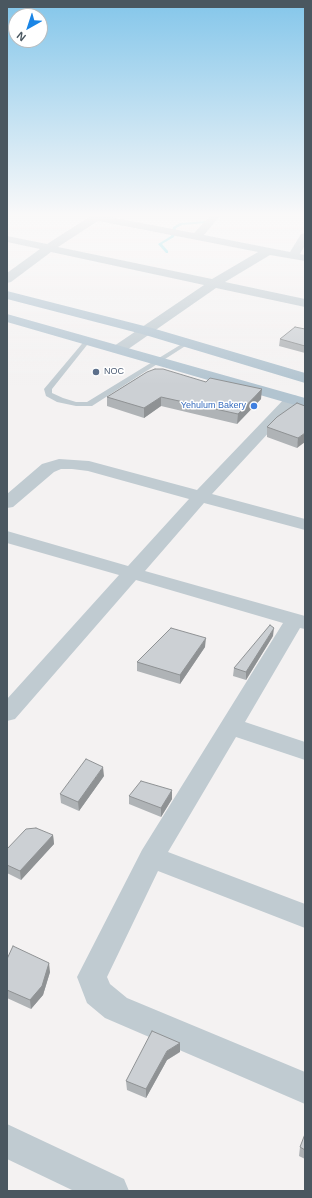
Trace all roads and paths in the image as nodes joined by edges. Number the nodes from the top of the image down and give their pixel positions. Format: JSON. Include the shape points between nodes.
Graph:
{"nodes":[{"id":1,"x":15,"y":273,"type":"edge"},
{"id":2,"x":167,"y":273,"type":"edge"},
{"id":3,"x":232,"y":273,"type":"edge"},
{"id":4,"x":7,"y":279,"type":"edge"},
{"id":5,"x":215,"y":283,"type":"junction"},
{"id":6,"x":7,"y":295,"type":"edge"},
{"id":7,"x":305,"y":303,"type":"edge"},
{"id":8,"x":7,"y":318,"type":"edge"},
{"id":9,"x":147,"y":331,"type":"junction"},
{"id":10,"x":88,"y":340,"type":"junction"},
{"id":11,"x":187,"y":343,"type":"junction"},
{"id":12,"x":119,"y":349,"type":"junction"},
{"id":13,"x":159,"y":360,"type":"junction"},
{"id":14,"x":305,"y":378,"type":"edge"},
{"id":15,"x":298,"y":401,"type":"edge"},
{"id":16,"x":200,"y":496,"type":"junction"},
{"id":17,"x":7,"y":503,"type":"edge"},
{"id":18,"x":305,"y":525,"type":"edge"},
{"id":19,"x":7,"y":537,"type":"edge"},
{"id":20,"x":133,"y":573,"type":"junction"},
{"id":21,"x":300,"y":622,"type":"edge"},
{"id":22,"x":7,"y":713,"type":"edge"},
{"id":23,"x":230,"y":726,"type":"junction"},
{"id":24,"x":305,"y":751,"type":"edge"},
{"id":25,"x":151,"y":857,"type":"junction"},
{"id":26,"x":305,"y":916,"type":"edge"},
{"id":27,"x":305,"y":1088,"type":"edge"},
{"id":28,"x":7,"y":1141,"type":"edge"},
{"id":29,"x":112,"y":1191,"type":"edge"}],
"edges":[{"from":1,"to":4,"type":"street"},
{"from":2,"to":5,"type":"street"},
{"from":3,"to":5,"type":"street"},
{"from":5,"to":7,"type":"street"},
{"from":5,"to":9,"type":"street"},
{"from":6,"to":9,"type":"main road"},
{"from":8,"to":10,"type":"main road"},
{"from":9,"to":11,"type":"main road"},
{"from":9,"to":12,"type":"street"},
{"from":10,"to":12,"type":"main road"},
{"from":10,"to":13,"type":"lane","via":[[48,389],[49,394],[60,400],[89,404]]},
{"from":11,"to":13,"type":"lane"},
{"from":11,"to":14,"type":"main road"},
{"from":12,"to":13,"type":"main road"},
{"from":13,"to":15,"type":"main road"},
{"from":15,"to":16,"type":"street"},
{"from":16,"to":17,"type":"street","via":[[89,466],[59,464],[48,468]]},
{"from":16,"to":18,"type":"street"},
{"from":16,"to":20,"type":"street"},
{"from":19,"to":20,"type":"street"},
{"from":20,"to":21,"type":"street"},
{"from":20,"to":22,"type":"street"},
{"from":21,"to":23,"type":"street"},
{"from":23,"to":24,"type":"street"},
{"from":23,"to":25,"type":"street"},
{"from":25,"to":26,"type":"street"},
{"from":25,"to":27,"type":"street","via":[[92,977],[98,993],[116,1008]]},
{"from":28,"to":29,"type":"street"}]}
